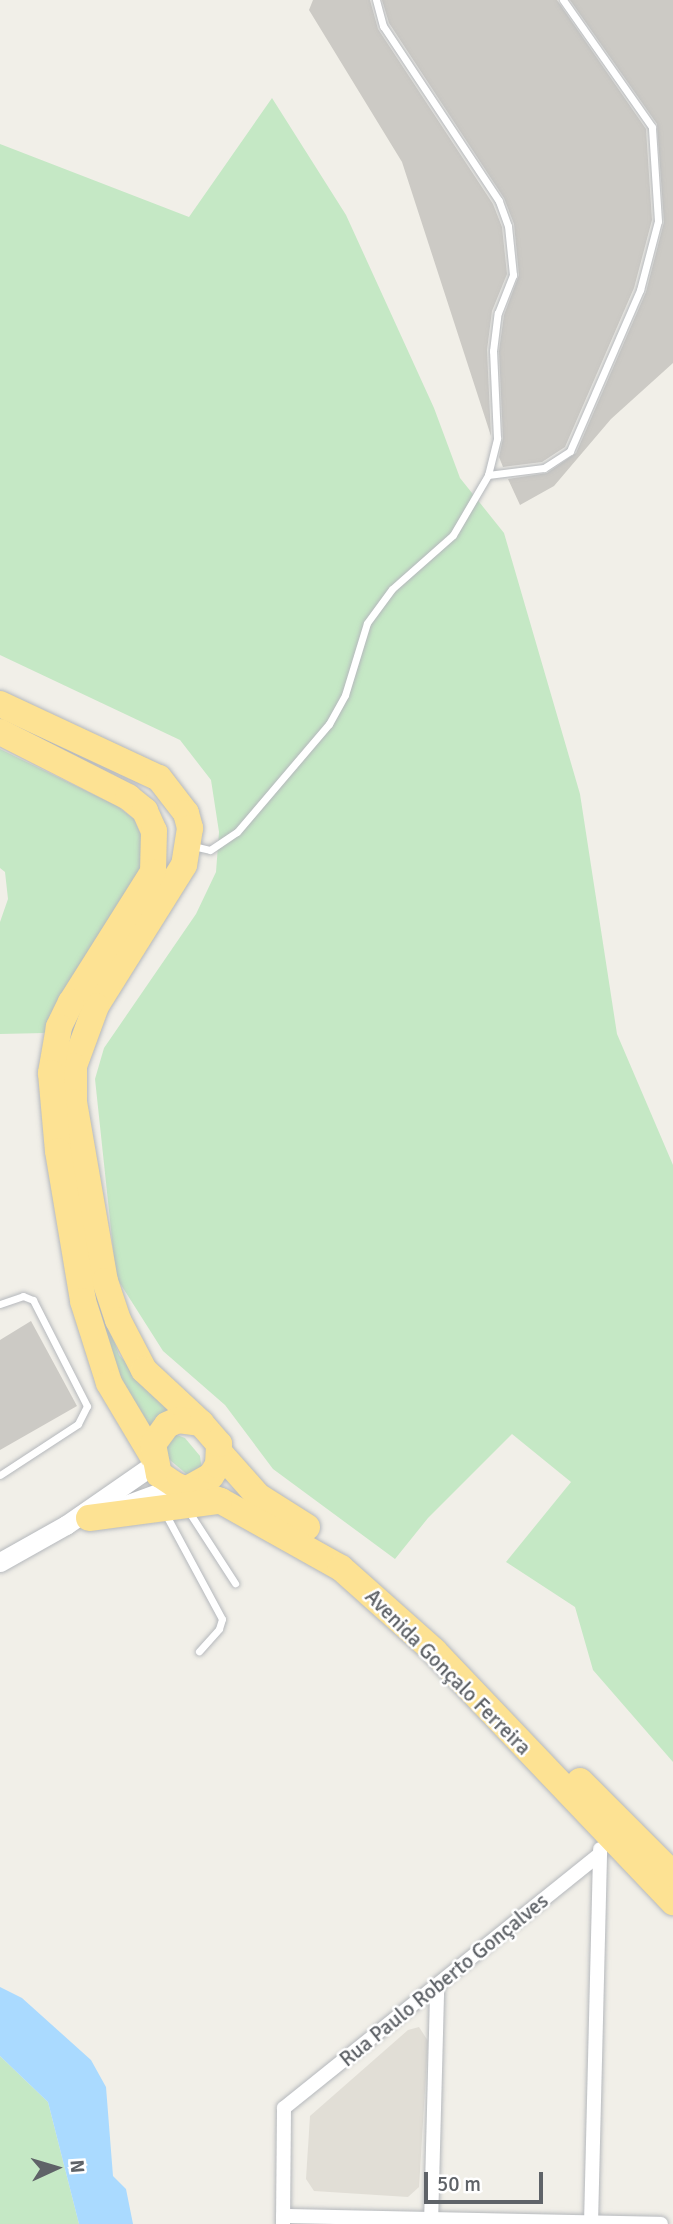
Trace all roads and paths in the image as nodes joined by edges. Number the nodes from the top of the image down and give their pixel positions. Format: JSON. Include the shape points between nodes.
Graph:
{"nodes":[{"id":1,"x":376,"y":0,"type":"edge"},
{"id":2,"x":564,"y":0,"type":"edge"},
{"id":3,"x":488,"y":475,"type":"junction"},
{"id":4,"x":0,"y":704,"type":"edge"},
{"id":5,"x":0,"y":732,"type":"edge"},
{"id":6,"x":189,"y":845,"type":"junction"},
{"id":7,"x":0,"y":1304,"type":"edge"},
{"id":8,"x":201,"y":1423,"type":"junction"},
{"id":9,"x":220,"y":1453,"type":"junction"},
{"id":10,"x":153,"y":1460,"type":"junction"},
{"id":11,"x":0,"y":1475,"type":"edge"},
{"id":12,"x":178,"y":1497,"type":"junction"},
{"id":13,"x":77,"y":1522,"type":"junction"},
{"id":14,"x":0,"y":1562,"type":"edge"},
{"id":15,"x":235,"y":1583,"type":"dead end"},
{"id":16,"x":199,"y":1651,"type":"dead end"},
{"id":17,"x":601,"y":1842,"type":"junction"},
{"id":18,"x":673,"y":1874,"type":"edge"},
{"id":19,"x":673,"y":1902,"type":"edge"},
{"id":20,"x":437,"y":1989,"type":"junction"},
{"id":21,"x":283,"y":2220,"type":"edge"},
{"id":22,"x":431,"y":2222,"type":"edge"},
{"id":23,"x":591,"y":2223,"type":"edge"},
{"id":24,"x":661,"y":2224,"type":"edge"}],
"edges":[{"from":1,"to":3,"type":"lane","via":[[383,26],[499,201],[508,226],[514,259],[498,313],[493,351],[497,438]]},
{"from":2,"to":3,"type":"lane","via":[[652,127],[658,221],[640,290],[570,451],[544,468]]},
{"from":3,"to":6,"type":"lane","via":[[453,535],[392,589],[367,623],[345,695],[309,751],[237,832],[210,850]]},
{"from":4,"to":6,"type":"highway","via":[[159,778],[186,813]]},
{"from":5,"to":10,"type":"highway","via":[[128,797],[145,811],[154,831],[153,872],[71,1002],[59,1027],[51,1073],[58,1151],[83,1301],[109,1383]]},
{"from":6,"to":8,"type":"highway","via":[[172,888],[96,1006],[80,1040],[74,1102],[105,1281],[121,1330],[129,1350],[163,1392]]},
{"from":7,"to":11,"type":"lane","via":[[23,1296],[33,1300],[87,1406],[78,1424]]},
{"from":8,"to":9,"type":"highway","via":[[215,1436]]},
{"from":8,"to":10,"type":"highway","via":[[190,1419],[167,1425],[153,1444]]},
{"from":9,"to":12,"type":"highway","via":[[211,1476]]},
{"from":9,"to":18,"type":"highway","name":"Avenida Gonçalo Ferreira","via":[[258,1496],[352,1556],[399,1597]]},
{"from":10,"to":12,"type":"highway"},
{"from":10,"to":13,"type":"main road"},
{"from":12,"to":13,"type":"highway"},
{"from":12,"to":15,"type":"lane"},
{"from":12,"to":16,"type":"lane","via":[[222,1619]]},
{"from":12,"to":17,"type":"highway","name":"Avenida Gonçalo Ferreira","via":[[221,1501],[319,1554],[374,1596],[434,1651]]},
{"from":13,"to":14,"type":"main road"},
{"from":17,"to":19,"type":"highway","name":"Avenida Gonçalo Ferreira"},
{"from":17,"to":20,"type":"street","name":"Rua Paulo Roberto Gonçalves"},
{"from":17,"to":23,"type":"street"},
{"from":20,"to":21,"type":"street","name":"Rua Paulo Roberto Gonçalves","via":[[288,2105],[281,2119]]},
{"from":20,"to":22,"type":"street"},
{"from":21,"to":22,"type":"street"},
{"from":22,"to":23,"type":"street"},
{"from":23,"to":24,"type":"street"}]}
